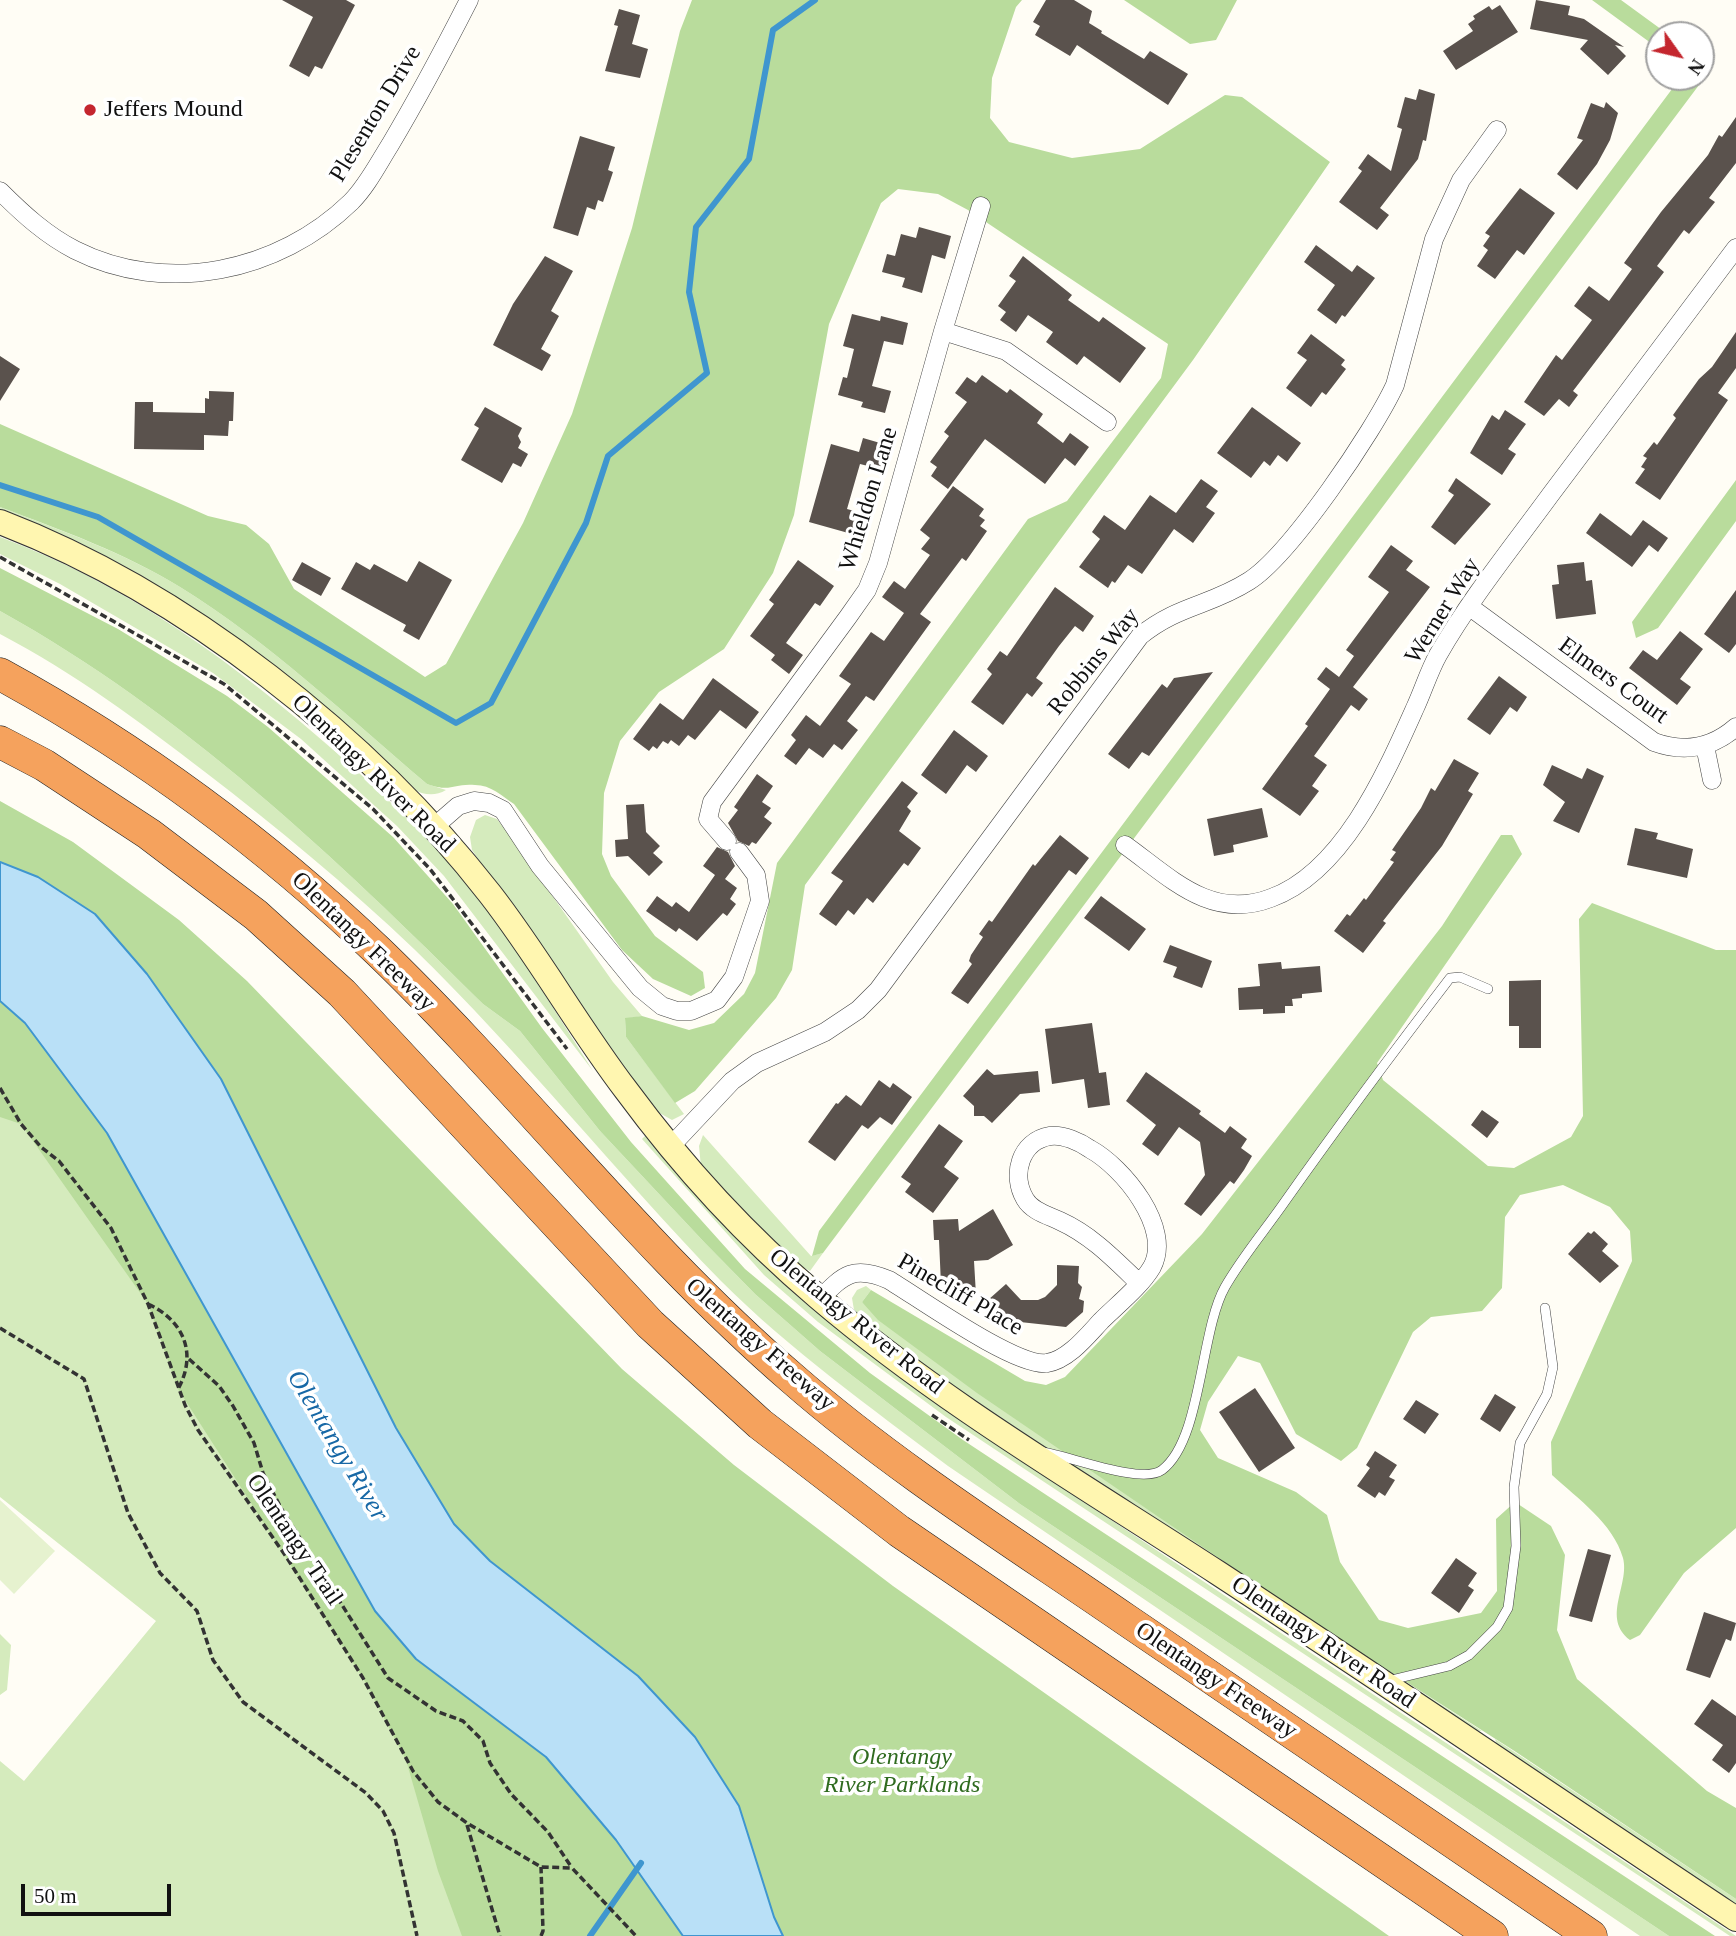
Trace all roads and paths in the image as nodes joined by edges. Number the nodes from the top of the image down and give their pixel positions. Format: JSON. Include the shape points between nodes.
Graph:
{"nodes":[{"id":1,"x":469,"y":0,"type":"edge"},
{"id":2,"x":1497,"y":130,"type":"dead end"},
{"id":3,"x":0,"y":191,"type":"edge"},
{"id":4,"x":981,"y":206,"type":"dead end"},
{"id":5,"x":1736,"y":248,"type":"edge"},
{"id":6,"x":943,"y":331,"type":"junction"},
{"id":7,"x":1107,"y":422,"type":"dead end"},
{"id":8,"x":0,"y":522,"type":"edge"},
{"id":9,"x":1470,"y":607,"type":"junction"},
{"id":10,"x":0,"y":674,"type":"edge"},
{"id":11,"x":1736,"y":727,"type":"edge"},
{"id":12,"x":0,"y":742,"type":"edge"},
{"id":13,"x":1705,"y":746,"type":"junction"},
{"id":14,"x":1712,"y":780,"type":"dead end"},
{"id":15,"x":435,"y":826,"type":"junction"},
{"id":16,"x":1125,"y":845,"type":"dead end"},
{"id":17,"x":1489,"y":989,"type":"dead end"},
{"id":18,"x":0,"y":1088,"type":"edge"},
{"id":19,"x":670,"y":1147,"type":"junction"},
{"id":20,"x":1139,"y":1283,"type":"junction"},
{"id":21,"x":820,"y":1299,"type":"junction"},
{"id":22,"x":148,"y":1304,"type":"junction"},
{"id":23,"x":1545,"y":1308,"type":"dead end"},
{"id":24,"x":0,"y":1328,"type":"edge"},
{"id":25,"x":189,"y":1359,"type":"junction"},
{"id":26,"x":178,"y":1389,"type":"junction"},
{"id":27,"x":1028,"y":1449,"type":"junction"},
{"id":28,"x":1383,"y":1682,"type":"junction"},
{"id":29,"x":467,"y":1823,"type":"junction"},
{"id":30,"x":541,"y":1867,"type":"junction"},
{"id":31,"x":572,"y":1868,"type":"junction"},
{"id":32,"x":1736,"y":1919,"type":"edge"},
{"id":33,"x":417,"y":1936,"type":"edge"},
{"id":34,"x":500,"y":1936,"type":"edge"},
{"id":35,"x":541,"y":1936,"type":"edge"},
{"id":36,"x":636,"y":1936,"type":"edge"},
{"id":37,"x":1492,"y":1936,"type":"edge"},
{"id":38,"x":1591,"y":1936,"type":"edge"}],
"edges":[{"from":1,"to":3,"type":"street","name":"Plesenton Drive","via":[[367,182],[319,230],[279,253],[232,269],[178,274],[133,270],[76,251],[35,226]]},
{"from":2,"to":19,"type":"street","name":"Robbins Way","via":[[1461,180],[1441,220],[1388,401],[1286,545],[1243,585],[1161,619],[1140,636],[878,990],[825,1032],[757,1063]]},
{"from":4,"to":6,"type":"street","name":"Whieldon Lane"},
{"from":5,"to":9,"type":"street","name":"Werner Way"},
{"from":6,"to":7,"type":"street","via":[[1006,351]]},
{"from":6,"to":15,"type":"street","name":"Whieldon Lane","via":[[875,572],[848,617],[712,802],[708,819],[756,875],[760,901],[734,977],[717,1000],[677,1012],[640,988],[540,866],[503,810],[474,801],[458,806]]},
{"from":8,"to":15,"type":"main road","name":"Olentangy River Road","via":[[120,580],[221,640],[327,724]]},
{"from":9,"to":13,"type":"street","name":"Elmers Court","via":[[1654,742],[1670,748]]},
{"from":9,"to":16,"type":"street","name":"Werner Way","via":[[1437,656],[1367,805],[1345,838],[1299,882],[1251,905],[1230,906],[1206,900]]},
{"from":10,"to":38,"type":"highway","name":"Olentangy Freeway","via":[[182,788],[292,873],[429,1003],[690,1285],[796,1382],[931,1485]]},
{"from":11,"to":13,"type":"street","name":"Elmers Court"},
{"from":12,"to":37,"type":"highway","via":[[44,765],[149,834],[256,915],[361,1013],[650,1324],[760,1424],[899,1531]]},
{"from":13,"to":14,"type":"street"},
{"from":15,"to":19,"type":"main road","name":"Olentangy River Road","via":[[493,898],[623,1087]]},
{"from":17,"to":27,"type":"lane","via":[[1460,977],[1450,978],[1223,1289],[1191,1415],[1174,1460],[1158,1473],[1125,1473]]},
{"from":18,"to":22,"type":"path","name":"Olentangy Trail","via":[[21,1124],[60,1161],[111,1228]]},
{"from":19,"to":21,"type":"main road","name":"Olentangy River Road","via":[[717,1201]]},
{"from":20,"to":20,"type":"street","name":"Pinecliff Place","via":[[1151,1268],[1157,1242],[1155,1230],[1121,1171],[1074,1141],[1050,1136],[1034,1143],[1017,1172],[1028,1204],[1082,1231]]},
{"from":20,"to":21,"type":"street","name":"Pinecliff Place","via":[[1084,1339],[1047,1363],[1006,1352],[877,1275],[854,1272],[842,1277]]},
{"from":21,"to":27,"type":"main road","name":"Olentangy River Road","via":[[940,1391]]},
{"from":22,"to":25,"type":"path","via":[[176,1323]]},
{"from":22,"to":26,"type":"path","name":"Olentangy Trail"},
{"from":23,"to":28,"type":"lane","via":[[1553,1367],[1547,1394],[1520,1443],[1508,1608],[1497,1627],[1469,1655],[1450,1666]]},
{"from":24,"to":33,"type":"path","via":[[84,1379],[128,1513],[160,1573],[197,1611],[213,1660],[229,1684],[260,1717],[366,1793],[383,1811],[394,1833]]},
{"from":25,"to":26,"type":"path"},
{"from":25,"to":31,"type":"path","via":[[233,1406],[286,1518],[388,1678],[436,1711],[463,1721],[483,1741],[490,1763],[511,1794],[548,1832]]},
{"from":26,"to":29,"type":"path","name":"Olentangy Trail","via":[[198,1430],[363,1678],[413,1771],[438,1802]]},
{"from":27,"to":28,"type":"main road","name":"Olentangy River Road"},
{"from":28,"to":32,"type":"main road","name":"Olentangy River Road"},
{"from":29,"to":30,"type":"path","name":"Olentangy Trail"},
{"from":29,"to":34,"type":"path"},
{"from":30,"to":31,"type":"path","name":"Olentangy Trail"},
{"from":30,"to":35,"type":"path"},
{"from":31,"to":36,"type":"path"}]}
